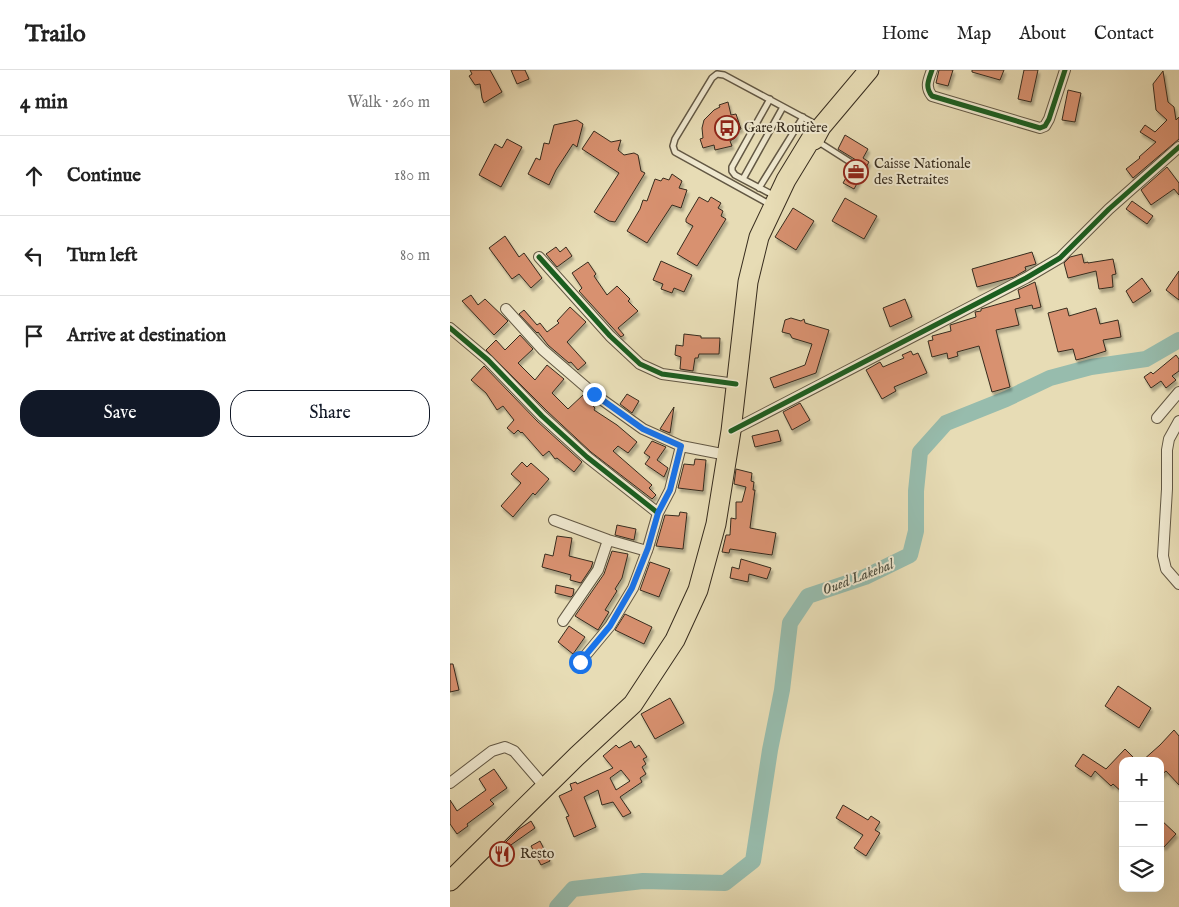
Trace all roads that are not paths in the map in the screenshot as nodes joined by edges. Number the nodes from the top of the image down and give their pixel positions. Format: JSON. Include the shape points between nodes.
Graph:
{"nodes":[{"id":1,"x":869,"y":70,"type":"edge"},
{"id":2,"x":932,"y":70,"type":"edge"},
{"id":3,"x":1065,"y":70,"type":"edge"},
{"id":4,"x":770,"y":99,"type":"junction"},
{"id":5,"x":784,"y":107,"type":"junction"},
{"id":6,"x":803,"y":117,"type":"junction"},
{"id":7,"x":818,"y":134,"type":"junction"},
{"id":8,"x":1179,"y":147,"type":"edge"},
{"id":9,"x":850,"y":162,"type":"dead end"},
{"id":10,"x":743,"y":179,"type":"junction"},
{"id":11,"x":759,"y":188,"type":"junction"},
{"id":12,"x":775,"y":202,"type":"junction"},
{"id":13,"x":539,"y":257,"type":"dead end"},
{"id":14,"x":506,"y":309,"type":"dead end"},
{"id":15,"x":450,"y":328,"type":"edge"},
{"id":16,"x":736,"y":384,"type":"junction"},
{"id":17,"x":1179,"y":392,"type":"edge"},
{"id":18,"x":1157,"y":418,"type":"dead end"},
{"id":19,"x":1179,"y":421,"type":"edge"},
{"id":20,"x":731,"y":431,"type":"junction"},
{"id":21,"x":681,"y":446,"type":"junction"},
{"id":22,"x":727,"y":455,"type":"junction"},
{"id":23,"x":658,"y":513,"type":"junction"},
{"id":24,"x":554,"y":520,"type":"dead end"},
{"id":25,"x":608,"y":540,"type":"junction"},
{"id":26,"x":647,"y":552,"type":"junction"},
{"id":27,"x":1179,"y":584,"type":"edge"},
{"id":28,"x":563,"y":621,"type":"dead end"},
{"id":29,"x":580,"y":662,"type":"dead end"},
{"id":30,"x":450,"y":783,"type":"edge"},
{"id":31,"x":545,"y":787,"type":"junction"},
{"id":32,"x":450,"y":881,"type":"edge"}],
"edges":[{"from":1,"to":7,"type":"highway"},
{"from":2,"to":3,"type":"street","via":[[927,84],[932,96],[1040,128],[1049,119]]},
{"from":4,"to":5,"type":"lane"},
{"from":4,"to":10,"type":"lane","via":[[732,167],[735,175]]},
{"from":4,"to":12,"type":"lane","via":[[717,74],[673,146],[675,152]]},
{"from":5,"to":6,"type":"lane"},
{"from":5,"to":10,"type":"lane"},
{"from":6,"to":7,"type":"lane"},
{"from":6,"to":11,"type":"lane"},
{"from":7,"to":9,"type":"lane"},
{"from":7,"to":12,"type":"highway","via":[[811,139]]},
{"from":8,"to":20,"type":"street","via":[[1060,258]]},
{"from":10,"to":11,"type":"lane"},
{"from":11,"to":12,"type":"lane"},
{"from":12,"to":16,"type":"highway","via":[[759,237],[748,282]]},
{"from":13,"to":16,"type":"street","via":[[610,336],[640,364],[662,374]]},
{"from":14,"to":21,"type":"street","via":[[543,350],[594,394],[643,429]]},
{"from":15,"to":23,"type":"street","via":[[488,360],[580,451]]},
{"from":16,"to":20,"type":"highway"},
{"from":17,"to":18,"type":"street"},
{"from":19,"to":27,"type":"street","via":[[1167,450],[1163,556],[1166,570]]},
{"from":20,"to":22,"type":"highway"},
{"from":21,"to":22,"type":"street"},
{"from":21,"to":23,"type":"street","via":[[670,490]]},
{"from":22,"to":31,"type":"highway","via":[[716,524],[698,590],[675,640],[633,704]]},
{"from":23,"to":26,"type":"street"},
{"from":24,"to":25,"type":"street"},
{"from":25,"to":26,"type":"street"},
{"from":25,"to":28,"type":"street","via":[[598,570]]},
{"from":26,"to":29,"type":"street","via":[[632,588],[610,626]]},
{"from":30,"to":31,"type":"street","via":[[492,751],[505,747],[514,750]]},
{"from":31,"to":32,"type":"highway"}]}
